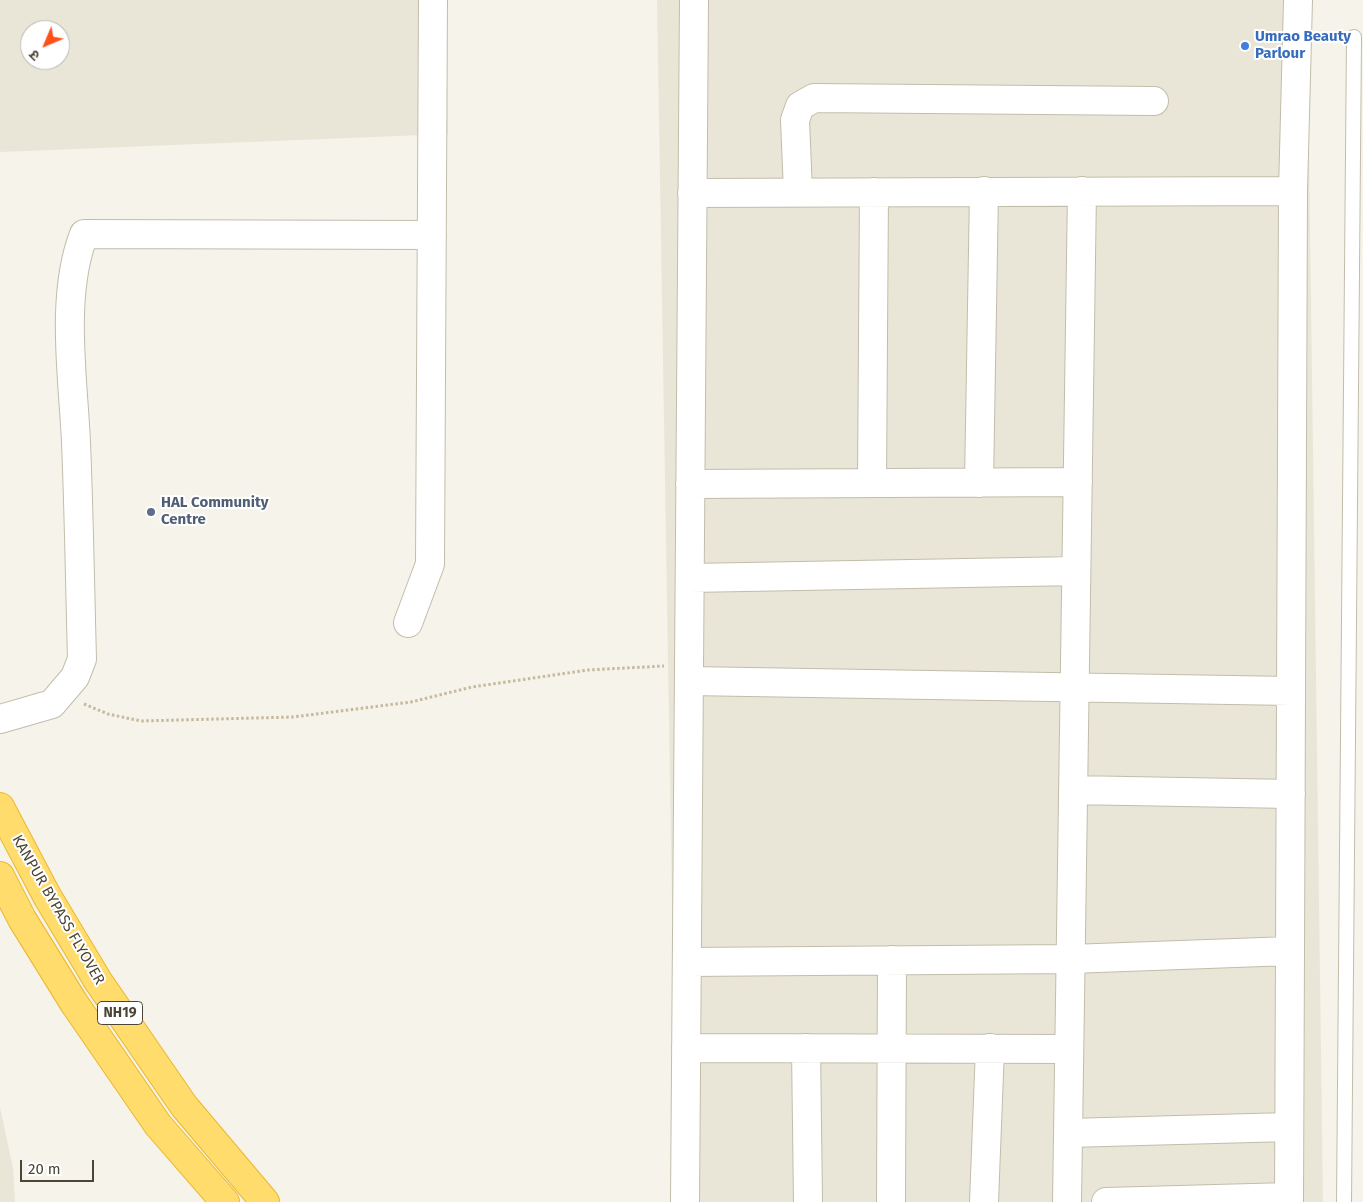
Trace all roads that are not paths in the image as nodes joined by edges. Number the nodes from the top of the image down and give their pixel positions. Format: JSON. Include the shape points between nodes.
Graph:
{"nodes":[{"id":1,"x":433,"y":0,"type":"edge"},
{"id":2,"x":694,"y":0,"type":"edge"},
{"id":3,"x":1298,"y":0,"type":"edge"},
{"id":4,"x":1354,"y":37,"type":"dead end"},
{"id":5,"x":1154,"y":101,"type":"dead end"},
{"id":6,"x":1082,"y":191,"type":"junction"},
{"id":7,"x":1293,"y":191,"type":"junction"},
{"id":8,"x":798,"y":192,"type":"junction"},
{"id":9,"x":874,"y":192,"type":"junction"},
{"id":10,"x":984,"y":192,"type":"junction"},
{"id":11,"x":692,"y":193,"type":"junction"},
{"id":12,"x":432,"y":235,"type":"junction"},
{"id":13,"x":1358,"y":241,"type":"edge"},
{"id":14,"x":1356,"y":457,"type":"edge"},
{"id":15,"x":979,"y":482,"type":"junction"},
{"id":16,"x":1078,"y":482,"type":"junction"},
{"id":17,"x":872,"y":483,"type":"junction"},
{"id":18,"x":690,"y":484,"type":"junction"},
{"id":19,"x":1076,"y":571,"type":"junction"},
{"id":20,"x":690,"y":578,"type":"junction"},
{"id":21,"x":408,"y":623,"type":"dead end"},
{"id":22,"x":689,"y":673,"type":"junction"},
{"id":23,"x":1075,"y":689,"type":"junction"},
{"id":24,"x":1291,"y":691,"type":"junction"},
{"id":25,"x":0,"y":718,"type":"edge"},
{"id":26,"x":1073,"y":790,"type":"junction"},
{"id":27,"x":1291,"y":794,"type":"junction"},
{"id":28,"x":0,"y":807,"type":"edge"},
{"id":29,"x":0,"y":876,"type":"edge"},
{"id":30,"x":1290,"y":951,"type":"junction"},
{"id":31,"x":1070,"y":959,"type":"junction"},
{"id":32,"x":892,"y":960,"type":"junction"},
{"id":33,"x":687,"y":962,"type":"junction"},
{"id":34,"x":686,"y":1048,"type":"junction"},
{"id":35,"x":806,"y":1048,"type":"junction"},
{"id":36,"x":892,"y":1048,"type":"junction"},
{"id":37,"x":990,"y":1048,"type":"junction"},
{"id":38,"x":1069,"y":1049,"type":"junction"},
{"id":39,"x":1289,"y":1127,"type":"junction"},
{"id":40,"x":1068,"y":1133,"type":"junction"},
{"id":41,"x":1288,"y":1199,"type":"edge"},
{"id":42,"x":225,"y":1202,"type":"edge"},
{"id":43,"x":265,"y":1202,"type":"edge"},
{"id":44,"x":685,"y":1202,"type":"edge"},
{"id":45,"x":808,"y":1202,"type":"edge"},
{"id":46,"x":891,"y":1202,"type":"edge"},
{"id":47,"x":984,"y":1202,"type":"edge"},
{"id":48,"x":1067,"y":1202,"type":"edge"},
{"id":49,"x":1106,"y":1202,"type":"edge"},
{"id":50,"x":1344,"y":1202,"type":"edge"}],
"edges":[{"from":1,"to":12,"type":"street"},
{"from":2,"to":11,"type":"street"},
{"from":3,"to":7,"type":"street"},
{"from":4,"to":13,"type":"lane"},
{"from":5,"to":8,"type":"street","via":[[814,98],[800,106],[795,120]]},
{"from":6,"to":7,"type":"street"},
{"from":6,"to":10,"type":"street"},
{"from":6,"to":16,"type":"street"},
{"from":7,"to":24,"type":"street"},
{"from":8,"to":9,"type":"street"},
{"from":8,"to":11,"type":"street"},
{"from":9,"to":10,"type":"street"},
{"from":9,"to":17,"type":"street"},
{"from":10,"to":15,"type":"street"},
{"from":11,"to":18,"type":"street"},
{"from":12,"to":21,"type":"street","via":[[430,564]]},
{"from":12,"to":25,"type":"street","via":[[84,234],[75,258],[72,289],[82,659],[75,677],[52,704]]},
{"from":13,"to":14,"type":"lane"},
{"from":14,"to":50,"type":"lane"},
{"from":15,"to":16,"type":"street"},
{"from":15,"to":17,"type":"street"},
{"from":16,"to":19,"type":"street"},
{"from":17,"to":18,"type":"street"},
{"from":18,"to":20,"type":"street"},
{"from":19,"to":20,"type":"street"},
{"from":19,"to":23,"type":"street"},
{"from":20,"to":22,"type":"street"},
{"from":22,"to":23,"type":"street"},
{"from":22,"to":33,"type":"street"},
{"from":23,"to":24,"type":"street"},
{"from":23,"to":26,"type":"street"},
{"from":24,"to":27,"type":"street"},
{"from":26,"to":27,"type":"street"},
{"from":26,"to":31,"type":"street"},
{"from":27,"to":30,"type":"street"},
{"from":28,"to":43,"type":"highway","name":"KANPUR BYPASS FLYOVER","number":"NH19","via":[[47,896],[98,981],[184,1106]]},
{"from":29,"to":42,"type":"highway","number":"NH19","via":[[22,919],[64,986],[152,1116]]},
{"from":30,"to":31,"type":"street"},
{"from":30,"to":39,"type":"street"},
{"from":31,"to":32,"type":"street"},
{"from":31,"to":38,"type":"street"},
{"from":32,"to":33,"type":"street"},
{"from":32,"to":36,"type":"street"},
{"from":33,"to":34,"type":"street"},
{"from":34,"to":35,"type":"street"},
{"from":34,"to":44,"type":"street"},
{"from":35,"to":36,"type":"street"},
{"from":35,"to":45,"type":"street"},
{"from":36,"to":37,"type":"street"},
{"from":36,"to":46,"type":"street"},
{"from":37,"to":38,"type":"street"},
{"from":37,"to":47,"type":"street"},
{"from":38,"to":40,"type":"street"},
{"from":39,"to":40,"type":"street"},
{"from":39,"to":41,"type":"street"},
{"from":40,"to":48,"type":"street"},
{"from":41,"to":49,"type":"street"}]}
